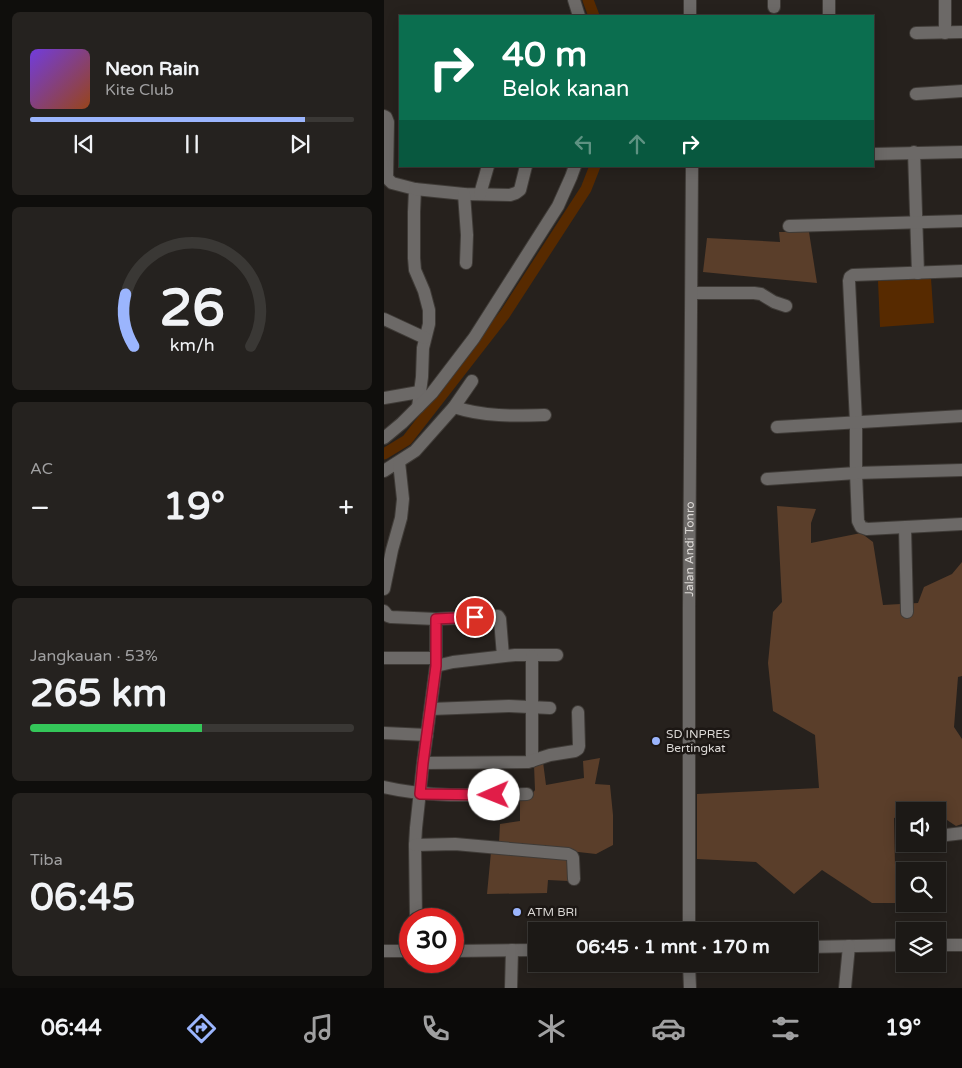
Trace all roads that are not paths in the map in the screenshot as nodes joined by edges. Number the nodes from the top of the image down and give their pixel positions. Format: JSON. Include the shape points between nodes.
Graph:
{"nodes":[{"id":1,"x":574,"y":0,"type":"edge"},
{"id":2,"x":690,"y":0,"type":"edge"},
{"id":3,"x":828,"y":0,"type":"edge"},
{"id":4,"x":945,"y":0,"type":"edge"},
{"id":5,"x":579,"y":15,"type":"edge"},
{"id":6,"x":690,"y":15,"type":"edge"},
{"id":7,"x":829,"y":15,"type":"edge"},
{"id":8,"x":962,"y":32,"type":"edge"},
{"id":9,"x":916,"y":33,"type":"dead end"},
{"id":10,"x":945,"y":33,"type":"junction"},
{"id":11,"x":962,"y":91,"type":"edge"},
{"id":12,"x":916,"y":94,"type":"dead end"},
{"id":13,"x":384,"y":116,"type":"edge"},
{"id":14,"x":962,"y":152,"type":"edge"},
{"id":15,"x":874,"y":154,"type":"edge"},
{"id":16,"x":914,"y":157,"type":"junction"},
{"id":17,"x":962,"y":160,"type":"edge"},
{"id":18,"x":874,"y":162,"type":"edge"},
{"id":19,"x":488,"y":167,"type":"edge"},
{"id":20,"x":526,"y":167,"type":"edge"},
{"id":21,"x":574,"y":167,"type":"edge"},
{"id":22,"x":692,"y":167,"type":"edge"},
{"id":23,"x":415,"y":190,"type":"junction"},
{"id":24,"x":464,"y":194,"type":"junction"},
{"id":25,"x":480,"y":194,"type":"junction"},
{"id":26,"x":962,"y":220,"type":"edge"},
{"id":27,"x":916,"y":222,"type":"junction"},
{"id":28,"x":789,"y":226,"type":"dead end"},
{"id":29,"x":466,"y":263,"type":"dead end"},
{"id":30,"x":962,"y":271,"type":"edge"},
{"id":31,"x":918,"y":272,"type":"junction"},
{"id":32,"x":692,"y":293,"type":"junction"},
{"id":33,"x":786,"y":306,"type":"dead end"},
{"id":34,"x":384,"y":319,"type":"edge"},
{"id":35,"x":425,"y":338,"type":"junction"},
{"id":36,"x":472,"y":381,"type":"dead end"},
{"id":37,"x":420,"y":392,"type":"junction"},
{"id":38,"x":384,"y":398,"type":"edge"},
{"id":39,"x":418,"y":407,"type":"junction"},
{"id":40,"x":454,"y":407,"type":"junction"},
{"id":41,"x":545,"y":415,"type":"dead end"},
{"id":42,"x":962,"y":416,"type":"edge"},
{"id":43,"x":856,"y":422,"type":"junction"},
{"id":44,"x":777,"y":426,"type":"dead end"},
{"id":45,"x":384,"y":438,"type":"edge"},
{"id":46,"x":399,"y":462,"type":"junction"},
{"id":47,"x":962,"y":470,"type":"edge"},
{"id":48,"x":384,"y":471,"type":"edge"},
{"id":49,"x":856,"y":473,"type":"junction"},
{"id":50,"x":767,"y":479,"type":"dead end"},
{"id":51,"x":962,"y":524,"type":"edge"},
{"id":52,"x":905,"y":528,"type":"junction"},
{"id":53,"x":384,"y":589,"type":"edge"},
{"id":54,"x":384,"y":610,"type":"edge"},
{"id":55,"x":907,"y":612,"type":"dead end"},
{"id":56,"x":436,"y":619,"type":"junction"},
{"id":57,"x":558,"y":655,"type":"dead end"},
{"id":58,"x":503,"y":656,"type":"junction"},
{"id":59,"x":532,"y":656,"type":"junction"},
{"id":60,"x":384,"y":658,"type":"edge"},
{"id":61,"x":436,"y":662,"type":"junction"},
{"id":62,"x":532,"y":707,"type":"junction"},
{"id":63,"x":550,"y":708,"type":"dead end"},
{"id":64,"x":431,"y":709,"type":"junction"},
{"id":65,"x":578,"y":712,"type":"dead end"},
{"id":66,"x":384,"y":733,"type":"edge"},
{"id":67,"x":427,"y":735,"type":"junction"},
{"id":68,"x":532,"y":761,"type":"junction"},
{"id":69,"x":423,"y":763,"type":"junction"},
{"id":70,"x":384,"y":787,"type":"edge"},
{"id":71,"x":420,"y":794,"type":"junction"},
{"id":72,"x":527,"y":794,"type":"dead end"},
{"id":73,"x":962,"y":833,"type":"edge"},
{"id":74,"x":946,"y":835,"type":"edge"},
{"id":75,"x":415,"y":845,"type":"junction"},
{"id":76,"x":574,"y":879,"type":"dead end"},
{"id":77,"x":416,"y":908,"type":"edge"},
{"id":78,"x":689,"y":922,"type":"edge"},
{"id":79,"x":946,"y":945,"type":"edge"},
{"id":80,"x":962,"y":945,"type":"edge"},
{"id":81,"x":849,"y":946,"type":"junction"},
{"id":82,"x":896,"y":946,"type":"edge"},
{"id":83,"x":818,"y":947,"type":"edge"},
{"id":84,"x":512,"y":950,"type":"junction"},
{"id":85,"x":528,"y":950,"type":"edge"},
{"id":86,"x":464,"y":951,"type":"edge"},
{"id":87,"x":399,"y":953,"type":"edge"},
{"id":88,"x":384,"y":954,"type":"edge"},
{"id":89,"x":689,"y":972,"type":"edge"},
{"id":90,"x":511,"y":988,"type":"edge"},
{"id":91,"x":690,"y":988,"type":"edge"},
{"id":92,"x":845,"y":988,"type":"edge"}],
"edges":[{"from":1,"to":5,"type":"street"},
{"from":2,"to":6,"type":"street"},
{"from":3,"to":7,"type":"street"},
{"from":4,"to":10,"type":"street"},
{"from":8,"to":10,"type":"street"},
{"from":9,"to":10,"type":"street"},
{"from":11,"to":12,"type":"street"},
{"from":13,"to":23,"type":"street","via":[[388,122],[387,178],[392,183]]},
{"from":14,"to":16,"type":"street"},
{"from":15,"to":16,"type":"street"},
{"from":16,"to":17,"type":"street"},
{"from":16,"to":18,"type":"street"},
{"from":16,"to":27,"type":"street"},
{"from":19,"to":25,"type":"street"},
{"from":20,"to":25,"type":"street","via":[[516,194]]},
{"from":21,"to":39,"type":"street","via":[[558,206],[474,338]]},
{"from":22,"to":32,"type":"street","name":"Jalan Andi Tonro"},
{"from":23,"to":24,"type":"street"},
{"from":23,"to":35,"type":"street","via":[[415,270],[429,310]]},
{"from":24,"to":25,"type":"street"},
{"from":24,"to":29,"type":"street"},
{"from":26,"to":27,"type":"street"},
{"from":27,"to":28,"type":"street"},
{"from":27,"to":31,"type":"street"},
{"from":30,"to":31,"type":"street"},
{"from":31,"to":43,"type":"street","via":[[850,277]]},
{"from":32,"to":33,"type":"street","via":[[762,294]]},
{"from":32,"to":78,"type":"street","name":"Jalan Andi Tonro"},
{"from":34,"to":35,"type":"street"},
{"from":35,"to":37,"type":"street"},
{"from":36,"to":40,"type":"street"},
{"from":37,"to":38,"type":"street"},
{"from":37,"to":39,"type":"street"},
{"from":39,"to":45,"type":"street"},
{"from":40,"to":41,"type":"street","via":[[484,414]]},
{"from":40,"to":46,"type":"street","via":[[415,451]]},
{"from":42,"to":43,"type":"street"},
{"from":43,"to":44,"type":"street"},
{"from":43,"to":49,"type":"street"},
{"from":46,"to":48,"type":"street"},
{"from":46,"to":53,"type":"street","via":[[402,509]]},
{"from":47,"to":49,"type":"street"},
{"from":49,"to":50,"type":"street"},
{"from":49,"to":52,"type":"street","via":[[861,527]]},
{"from":51,"to":52,"type":"street"},
{"from":52,"to":55,"type":"street"},
{"from":54,"to":56,"type":"street","via":[[391,617]]},
{"from":56,"to":58,"type":"street","via":[[498,616]]},
{"from":56,"to":61,"type":"street"},
{"from":57,"to":59,"type":"street"},
{"from":58,"to":59,"type":"street"},
{"from":58,"to":61,"type":"street"},
{"from":59,"to":62,"type":"street"},
{"from":60,"to":61,"type":"street"},
{"from":61,"to":64,"type":"street"},
{"from":62,"to":63,"type":"street"},
{"from":62,"to":64,"type":"street"},
{"from":62,"to":68,"type":"street"},
{"from":64,"to":67,"type":"street"},
{"from":65,"to":68,"type":"street","via":[[577,751]]},
{"from":66,"to":67,"type":"street"},
{"from":67,"to":69,"type":"street"},
{"from":68,"to":69,"type":"street"},
{"from":69,"to":71,"type":"street"},
{"from":70,"to":71,"type":"street"},
{"from":71,"to":72,"type":"street"},
{"from":71,"to":75,"type":"street"},
{"from":73,"to":74,"type":"street"},
{"from":75,"to":76,"type":"street","via":[[455,844],[568,854],[573,858]]},
{"from":75,"to":77,"type":"street"},
{"from":79,"to":80,"type":"street"},
{"from":81,"to":82,"type":"street"},
{"from":81,"to":83,"type":"street"},
{"from":81,"to":92,"type":"street"},
{"from":84,"to":85,"type":"street"},
{"from":84,"to":86,"type":"street"},
{"from":84,"to":90,"type":"street"},
{"from":87,"to":88,"type":"street"},
{"from":89,"to":91,"type":"street"}]}
